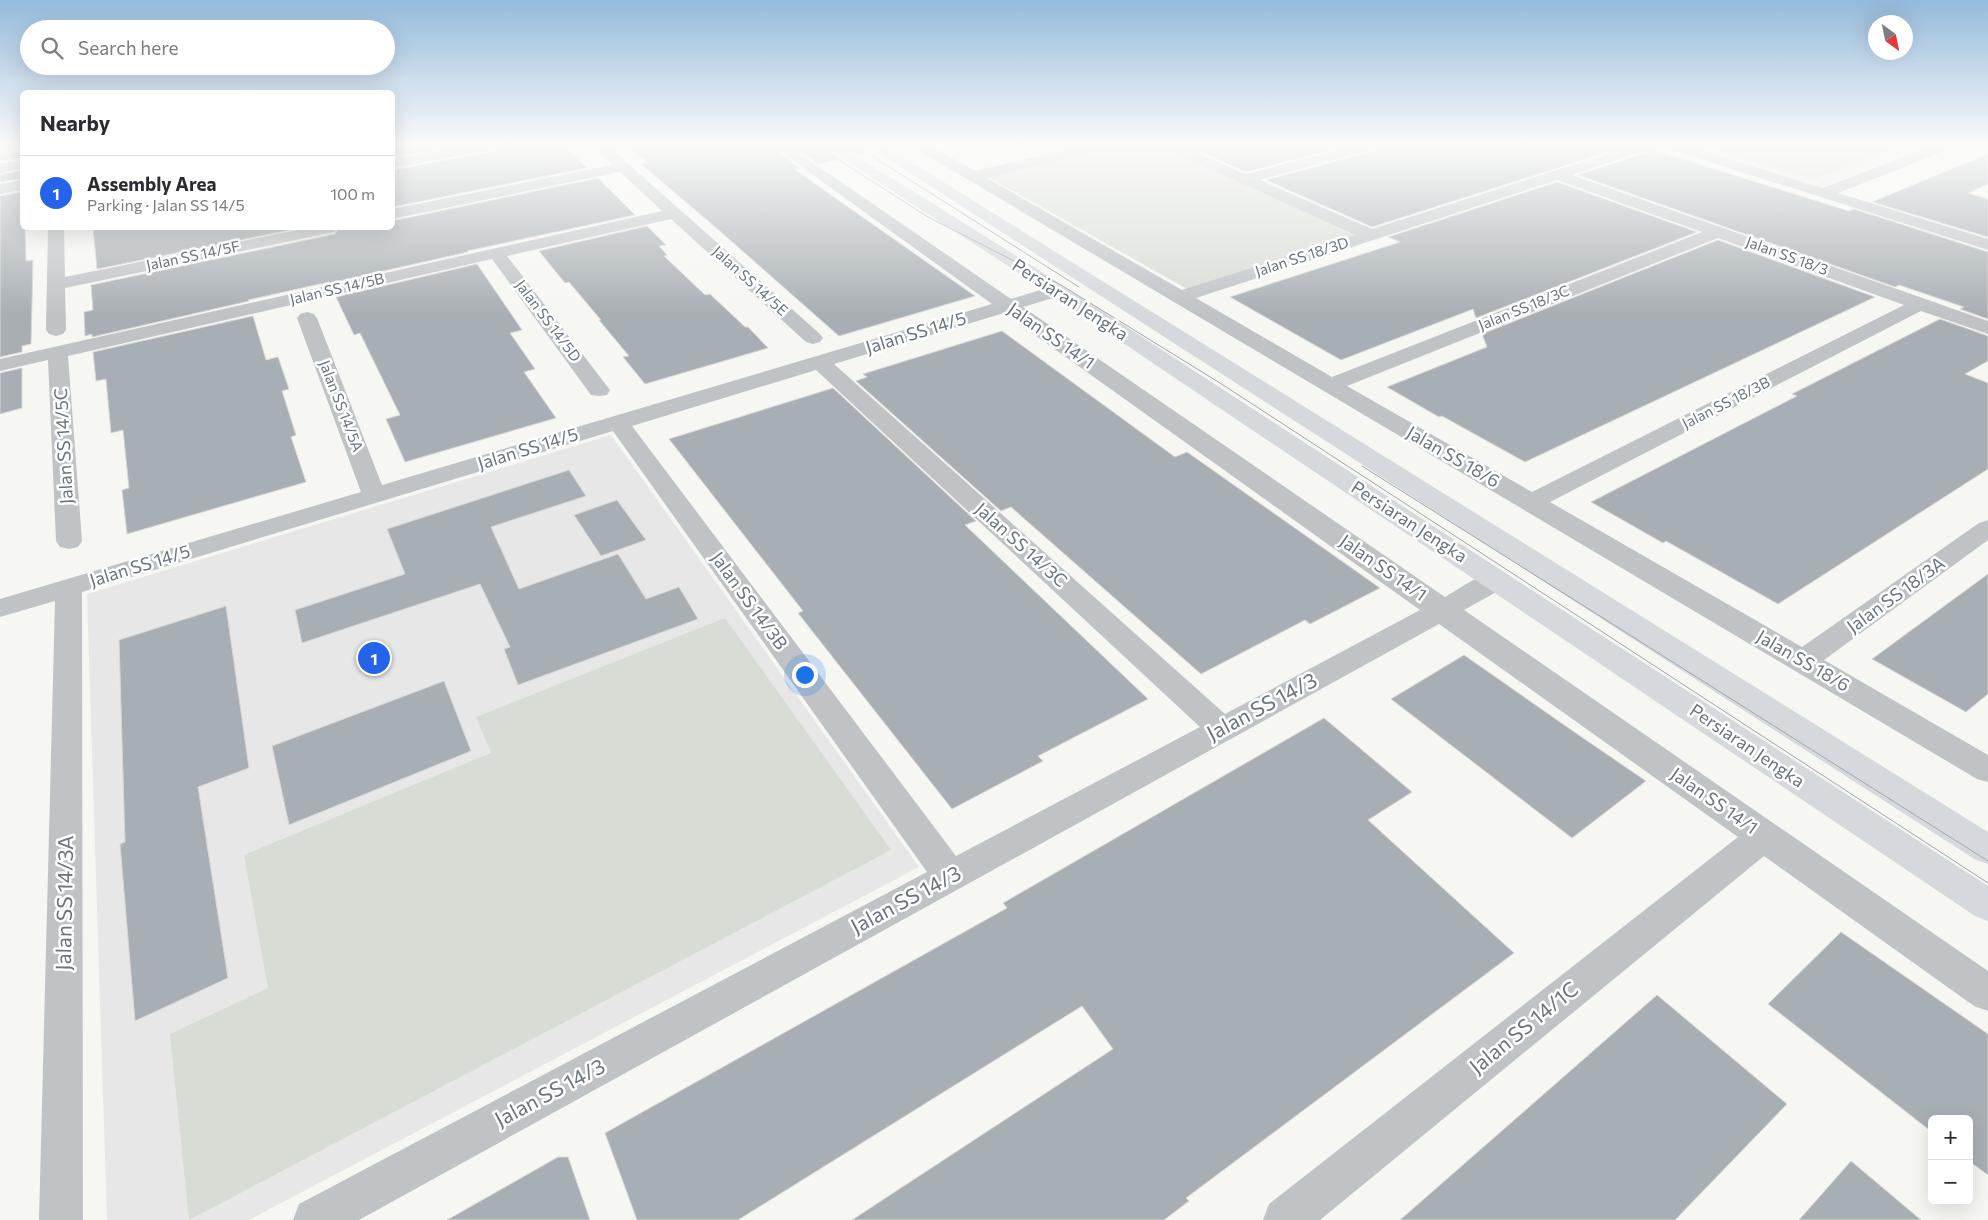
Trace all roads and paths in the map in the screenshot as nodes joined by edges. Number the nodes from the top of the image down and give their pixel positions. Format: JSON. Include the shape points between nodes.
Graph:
{"nodes":[{"id":1,"x":456,"y":201,"type":"edge"},
{"id":2,"x":661,"y":201,"type":"edge"},
{"id":3,"x":858,"y":201,"type":"edge"},
{"id":4,"x":916,"y":201,"type":"edge"},
{"id":5,"x":962,"y":201,"type":"edge"},
{"id":6,"x":1016,"y":201,"type":"edge"},
{"id":7,"x":1294,"y":201,"type":"edge"},
{"id":8,"x":1477,"y":201,"type":"edge"},
{"id":9,"x":1630,"y":201,"type":"edge"},
{"id":10,"x":1847,"y":201,"type":"edge"},
{"id":11,"x":395,"y":213,"type":"edge"},
{"id":12,"x":674,"y":213,"type":"junction"},
{"id":13,"x":56,"y":230,"type":"edge"},
{"id":14,"x":319,"y":230,"type":"edge"},
{"id":15,"x":1717,"y":232,"type":"junction"},
{"id":16,"x":1371,"y":235,"type":"junction"},
{"id":17,"x":1988,"y":245,"type":"edge"},
{"id":18,"x":496,"y":253,"type":"junction"},
{"id":19,"x":56,"y":284,"type":"junction"},
{"id":20,"x":1056,"y":291,"type":"junction"},
{"id":21,"x":1180,"y":297,"type":"junction"},
{"id":22,"x":1920,"y":304,"type":"junction"},
{"id":23,"x":1007,"y":305,"type":"junction"},
{"id":24,"x":307,"y":318,"type":"dead end"},
{"id":25,"x":1988,"y":328,"type":"edge"},
{"id":26,"x":57,"y":341,"type":"junction"},
{"id":27,"x":816,"y":350,"type":"junction"},
{"id":28,"x":0,"y":365,"type":"edge"},
{"id":29,"x":1330,"y":385,"type":"junction"},
{"id":30,"x":599,"y":390,"type":"dead end"},
{"id":31,"x":618,"y":422,"type":"junction"},
{"id":32,"x":374,"y":495,"type":"junction"},
{"id":33,"x":1531,"y":502,"type":"junction"},
{"id":34,"x":1988,"y":528,"type":"edge"},
{"id":35,"x":69,"y":541,"type":"dead end"},
{"id":36,"x":1530,"y":561,"type":"junction"},
{"id":37,"x":1498,"y":580,"type":"junction"},
{"id":38,"x":69,"y":587,"type":"junction"},
{"id":39,"x":0,"y":608,"type":"edge"},
{"id":40,"x":1442,"y":610,"type":"junction"},
{"id":41,"x":1803,"y":661,"type":"junction"},
{"id":42,"x":1222,"y":729,"type":"junction"},
{"id":43,"x":1988,"y":770,"type":"edge"},
{"id":44,"x":1764,"y":836,"type":"junction"},
{"id":45,"x":1988,"y":850,"type":"edge"},
{"id":46,"x":950,"y":876,"type":"junction"},
{"id":47,"x":1988,"y":905,"type":"edge"},
{"id":48,"x":1988,"y":993,"type":"edge"},
{"id":49,"x":61,"y":1220,"type":"edge"},
{"id":50,"x":315,"y":1220,"type":"edge"},
{"id":51,"x":1285,"y":1220,"type":"edge"}],
"edges":[{"from":1,"to":11,"type":"street"},
{"from":2,"to":12,"type":"street","name":"Jalan SS 14/5E"},
{"from":3,"to":23,"type":"street","name":"Jalan SS 14/1"},
{"from":4,"to":20,"type":"main road","name":"Persiaran Jengka"},
{"from":5,"to":36,"type":"main road","name":"Persiaran Jengka"},
{"from":6,"to":21,"type":"street","name":"Jalan SS 18/6"},
{"from":7,"to":16,"type":"street"},
{"from":8,"to":16,"type":"street","name":"Jalan SS 18/3D"},
{"from":9,"to":15,"type":"street","name":"Jalan SS 18/3"},
{"from":10,"to":17,"type":"street"},
{"from":12,"to":18,"type":"street","name":"Jalan SS 14/5B"},
{"from":12,"to":27,"type":"street","name":"Jalan SS 14/5E"},
{"from":13,"to":19,"type":"street","name":"Jalan SS 14/5C"},
{"from":14,"to":19,"type":"street","name":"Jalan SS 14/5F"},
{"from":15,"to":22,"type":"street","name":"Jalan SS 18/3"},
{"from":15,"to":29,"type":"street","name":"Jalan SS 18/3C"},
{"from":16,"to":21,"type":"street","name":"Jalan SS 18/3D"},
{"from":18,"to":26,"type":"street","name":"Jalan SS 14/5B"},
{"from":18,"to":30,"type":"street","name":"Jalan SS 14/5D"},
{"from":19,"to":26,"type":"street","name":"Jalan SS 14/5C"},
{"from":20,"to":23,"type":"street","name":"Jalan SS 14/5"},
{"from":20,"to":37,"type":"main road","name":"Persiaran Jengka"},
{"from":21,"to":29,"type":"street","name":"Jalan SS 18/6"},
{"from":22,"to":25,"type":"street","name":"Jalan SS 18/3"},
{"from":22,"to":33,"type":"street","name":"Jalan SS 18/3B"},
{"from":23,"to":27,"type":"street","name":"Jalan SS 14/5"},
{"from":23,"to":40,"type":"street","name":"Jalan SS 14/1"},
{"from":24,"to":32,"type":"street","name":"Jalan SS 14/5A"},
{"from":26,"to":28,"type":"street","name":"Jalan SS 14/5B"},
{"from":26,"to":35,"type":"street","name":"Jalan SS 14/5C"},
{"from":27,"to":31,"type":"street","name":"Jalan SS 14/5"},
{"from":27,"to":42,"type":"street","name":"Jalan SS 14/3C"},
{"from":29,"to":33,"type":"street","name":"Jalan SS 18/6"},
{"from":31,"to":32,"type":"street","name":"Jalan SS 14/5"},
{"from":31,"to":46,"type":"street","name":"Jalan SS 14/3B"},
{"from":32,"to":38,"type":"street","name":"Jalan SS 14/5"},
{"from":33,"to":41,"type":"street","name":"Jalan SS 18/6"},
{"from":34,"to":41,"type":"street","name":"Jalan SS 18/3A"},
{"from":36,"to":37,"type":"main road"},
{"from":36,"to":45,"type":"main road","name":"Persiaran Jengka"},
{"from":37,"to":40,"type":"street","name":"Jalan SS 14/3"},
{"from":37,"to":47,"type":"main road","name":"Persiaran Jengka"},
{"from":38,"to":39,"type":"street","name":"Jalan SS 14/5"},
{"from":38,"to":49,"type":"street","name":"Jalan SS 14/3A"},
{"from":40,"to":42,"type":"street","name":"Jalan SS 14/3"},
{"from":40,"to":44,"type":"street","name":"Jalan SS 14/1"},
{"from":41,"to":43,"type":"street","name":"Jalan SS 18/6"},
{"from":42,"to":46,"type":"street","name":"Jalan SS 14/3"},
{"from":44,"to":48,"type":"street","name":"Jalan SS 14/1"},
{"from":44,"to":51,"type":"street","name":"Jalan SS 14/1C"},
{"from":46,"to":50,"type":"street","name":"Jalan SS 14/3"}]}
